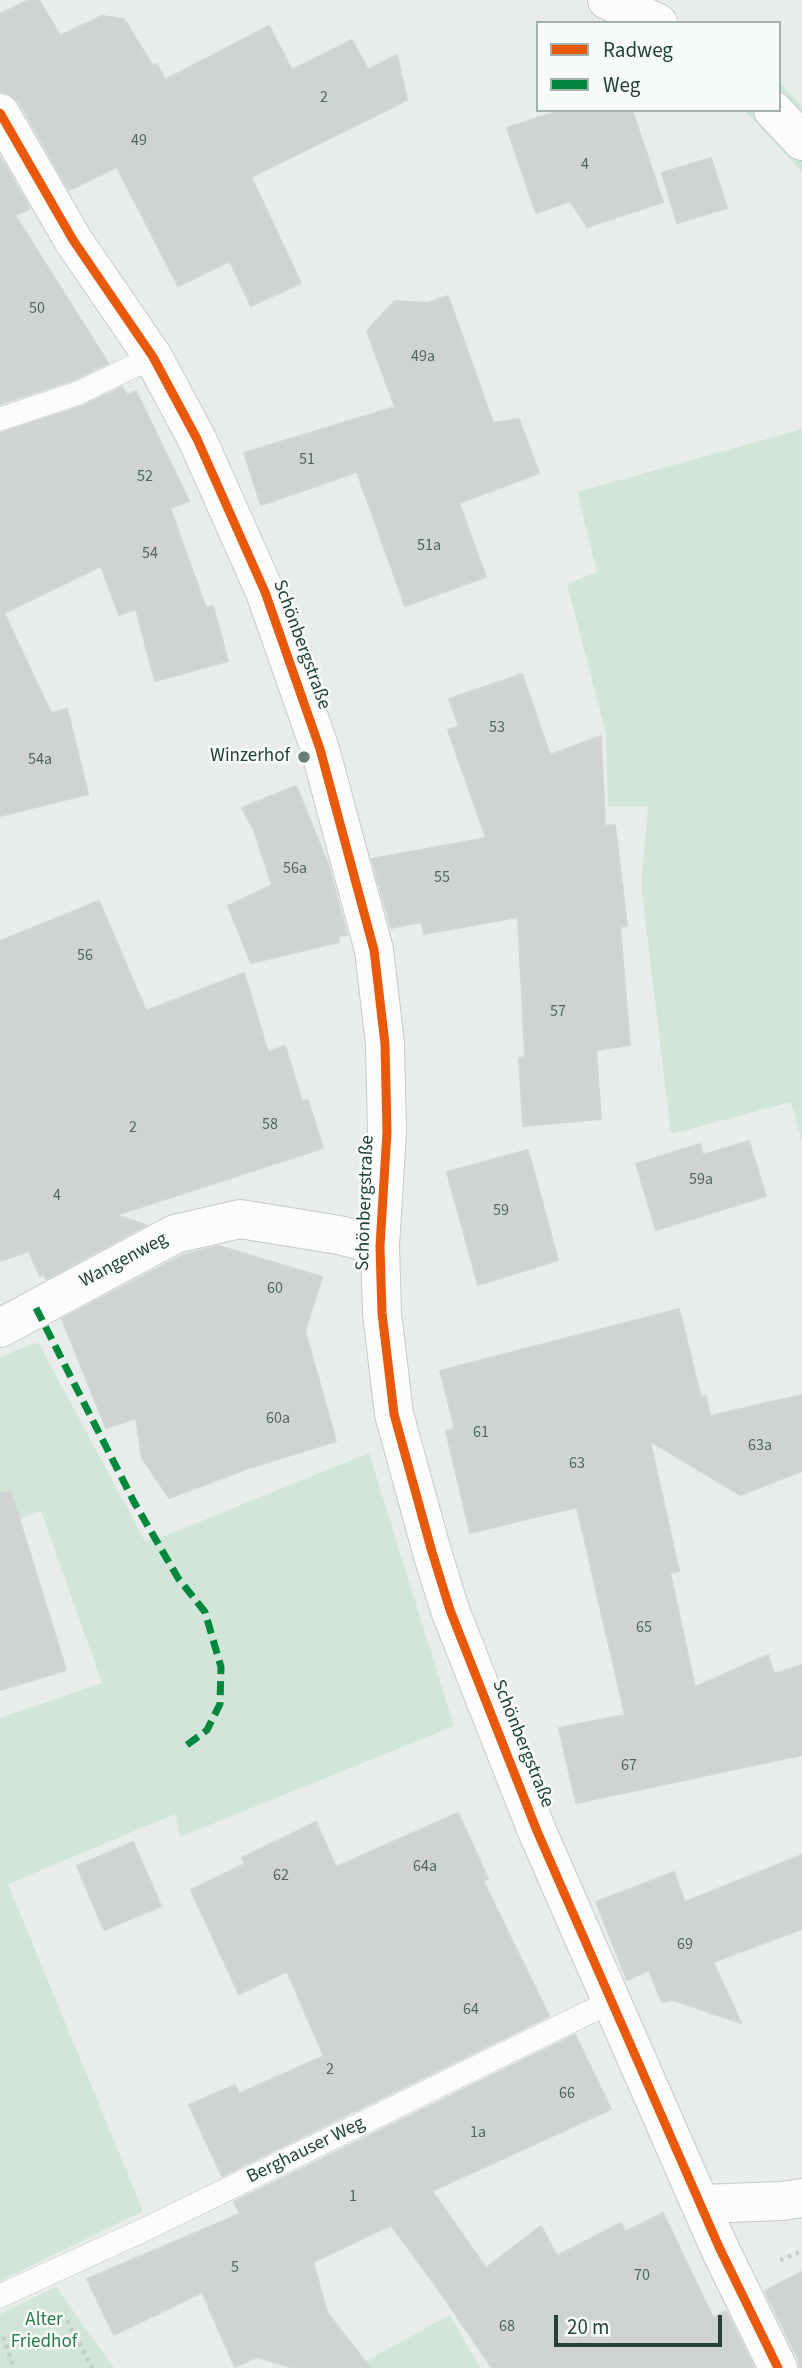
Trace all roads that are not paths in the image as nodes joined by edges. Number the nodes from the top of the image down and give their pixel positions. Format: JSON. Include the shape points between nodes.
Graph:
{"nodes":[{"id":1,"x":607,"y":0,"type":"edge"},
{"id":2,"x":654,"y":14,"type":"edge"},
{"id":3,"x":775,"y":112,"type":"edge"},
{"id":4,"x":0,"y":113,"type":"edge"},
{"id":5,"x":802,"y":141,"type":"edge"},
{"id":6,"x":153,"y":357,"type":"junction"},
{"id":7,"x":0,"y":419,"type":"edge"},
{"id":8,"x":380,"y":1246,"type":"junction"},
{"id":9,"x":0,"y":1328,"type":"edge"},
{"id":10,"x":610,"y":2002,"type":"junction"},
{"id":11,"x":802,"y":2198,"type":"edge"},
{"id":12,"x":701,"y":2204,"type":"junction"},
{"id":13,"x":0,"y":2297,"type":"edge"},
{"id":14,"x":778,"y":2368,"type":"edge"}],
"edges":[{"from":1,"to":2,"type":"street"},
{"from":3,"to":5,"type":"street"},
{"from":4,"to":6,"type":"street","name":"Schönbergstraße","via":[[74,240]]},
{"from":6,"to":7,"type":"lane","via":[[78,393]]},
{"from":6,"to":8,"type":"street","name":"Schönbergstraße","via":[[198,439],[265,593],[320,749],[368,923],[385,1044],[387,1132]]},
{"from":8,"to":9,"type":"street","name":"Wangenweg","via":[[240,1219],[175,1234]]},
{"from":8,"to":10,"type":"street","name":"Schönbergstraße","via":[[382,1313],[394,1414],[435,1563],[527,1805]]},
{"from":10,"to":12,"type":"street","name":"Schönbergstraße"},
{"from":10,"to":13,"type":"lane","name":"Berghauser Weg"},
{"from":11,"to":12,"type":"street"},
{"from":12,"to":14,"type":"street","name":"Schönbergstraße"}]}
